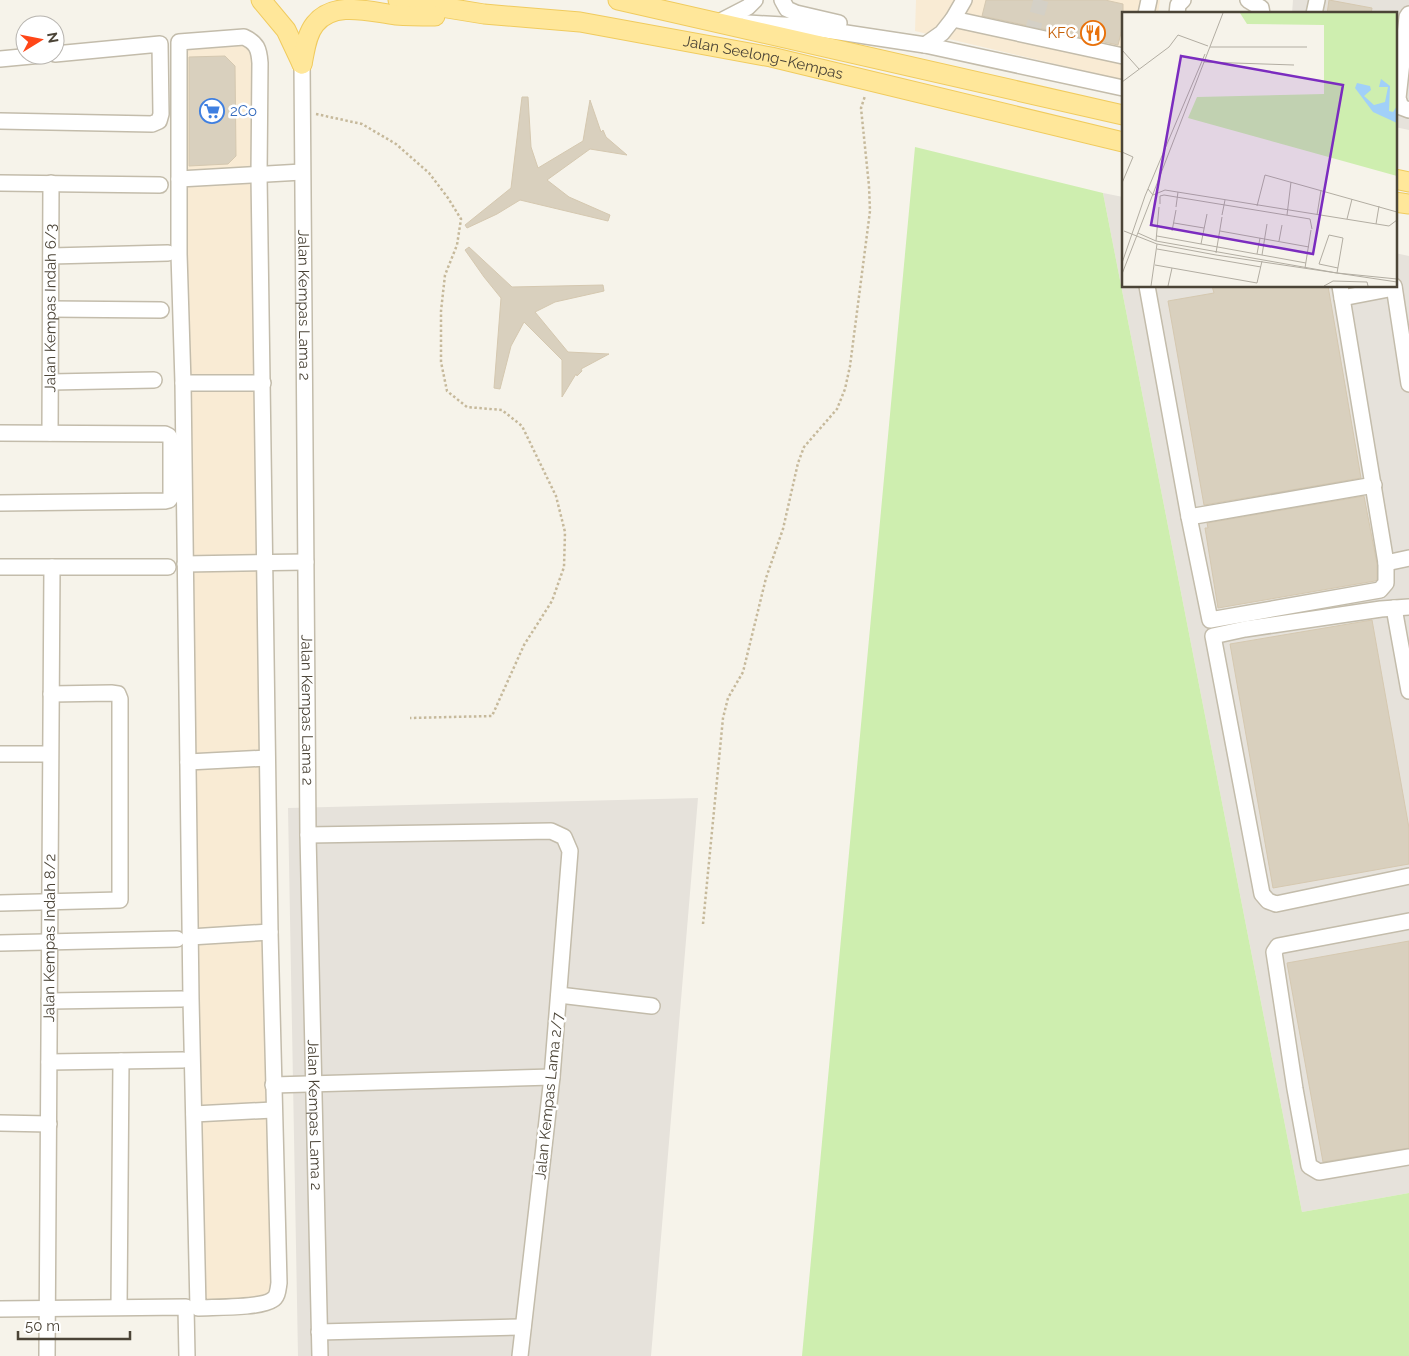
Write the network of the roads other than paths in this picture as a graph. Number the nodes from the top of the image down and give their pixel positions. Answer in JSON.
{"nodes":[{"id":1,"x":261,"y":0,"type":"edge"},
{"id":2,"x":398,"y":0,"type":"edge"},
{"id":3,"x":618,"y":0,"type":"edge"},
{"id":4,"x":755,"y":0,"type":"edge"},
{"id":5,"x":782,"y":0,"type":"edge"},
{"id":6,"x":964,"y":0,"type":"edge"},
{"id":7,"x":1183,"y":0,"type":"edge"},
{"id":8,"x":1248,"y":0,"type":"edge"},
{"id":9,"x":1177,"y":12,"type":"edge"},
{"id":10,"x":1262,"y":12,"type":"edge"},
{"id":11,"x":484,"y":14,"type":"junction"},
{"id":12,"x":1409,"y":14,"type":"edge"},
{"id":13,"x":953,"y":19,"type":"junction"},
{"id":14,"x":719,"y":22,"type":"junction"},
{"id":15,"x":925,"y":45,"type":"junction"},
{"id":16,"x":65,"y":53,"type":"edge"},
{"id":17,"x":1122,"y":56,"type":"edge"},
{"id":18,"x":15,"y":58,"type":"edge"},
{"id":19,"x":0,"y":59,"type":"edge"},
{"id":20,"x":302,"y":64,"type":"junction"},
{"id":21,"x":1122,"y":88,"type":"edge"},
{"id":22,"x":1409,"y":110,"type":"edge"},
{"id":23,"x":1122,"y":115,"type":"edge"},
{"id":24,"x":0,"y":121,"type":"edge"},
{"id":25,"x":1122,"y":142,"type":"edge"},
{"id":26,"x":302,"y":172,"type":"junction"},
{"id":27,"x":259,"y":175,"type":"junction"},
{"id":28,"x":179,"y":179,"type":"junction"},
{"id":29,"x":1396,"y":179,"type":"edge"},
{"id":30,"x":0,"y":182,"type":"edge"},
{"id":31,"x":1409,"y":182,"type":"edge"},
{"id":32,"x":51,"y":183,"type":"junction"},
{"id":33,"x":160,"y":185,"type":"dead end"},
{"id":34,"x":1396,"y":202,"type":"edge"},
{"id":35,"x":1409,"y":204,"type":"edge"},
{"id":36,"x":168,"y":253,"type":"dead end"},
{"id":37,"x":51,"y":256,"type":"junction"},
{"id":38,"x":1147,"y":288,"type":"edge"},
{"id":39,"x":1383,"y":288,"type":"edge"},
{"id":40,"x":1394,"y":288,"type":"edge"},
{"id":41,"x":1341,"y":292,"type":"edge"},
{"id":42,"x":51,"y":309,"type":"junction"},
{"id":43,"x":162,"y":310,"type":"dead end"},
{"id":44,"x":154,"y":380,"type":"dead end"},
{"id":45,"x":50,"y":382,"type":"junction"},
{"id":46,"x":263,"y":383,"type":"junction"},
{"id":47,"x":183,"y":384,"type":"junction"},
{"id":48,"x":1409,"y":384,"type":"edge"},
{"id":49,"x":0,"y":433,"type":"edge"},
{"id":50,"x":50,"y":433,"type":"junction"},
{"id":51,"x":1374,"y":484,"type":"junction"},
{"id":52,"x":0,"y":503,"type":"edge"},
{"id":53,"x":1189,"y":517,"type":"junction"},
{"id":54,"x":1409,"y":558,"type":"edge"},
{"id":55,"x":266,"y":561,"type":"junction"},
{"id":56,"x":306,"y":562,"type":"junction"},
{"id":57,"x":1386,"y":563,"type":"junction"},
{"id":58,"x":185,"y":564,"type":"junction"},
{"id":59,"x":0,"y":567,"type":"edge"},
{"id":60,"x":52,"y":567,"type":"junction"},
{"id":61,"x":168,"y":567,"type":"dead end"},
{"id":62,"x":1402,"y":607,"type":"edge"},
{"id":63,"x":1210,"y":620,"type":"junction"},
{"id":64,"x":1213,"y":636,"type":"junction"},
{"id":65,"x":1409,"y":691,"type":"edge"},
{"id":66,"x":51,"y":694,"type":"junction"},
{"id":67,"x":0,"y":754,"type":"edge"},
{"id":68,"x":50,"y":754,"type":"junction"},
{"id":69,"x":267,"y":758,"type":"junction"},
{"id":70,"x":188,"y":762,"type":"junction"},
{"id":71,"x":308,"y":835,"type":"junction"},
{"id":72,"x":1409,"y":876,"type":"edge"},
{"id":73,"x":0,"y":903,"type":"edge"},
{"id":74,"x":50,"y":903,"type":"junction"},
{"id":75,"x":1409,"y":921,"type":"edge"},
{"id":76,"x":270,"y":932,"type":"junction"},
{"id":77,"x":184,"y":938,"type":"junction"},
{"id":78,"x":50,"y":942,"type":"junction"},
{"id":79,"x":0,"y":943,"type":"edge"},
{"id":80,"x":559,"y":995,"type":"junction"},
{"id":81,"x":182,"y":999,"type":"dead end"},
{"id":82,"x":49,"y":1001,"type":"junction"},
{"id":83,"x":652,"y":1006,"type":"dead end"},
{"id":84,"x":183,"y":1060,"type":"dead end"},
{"id":85,"x":121,"y":1061,"type":"junction"},
{"id":86,"x":49,"y":1062,"type":"junction"},
{"id":87,"x":552,"y":1077,"type":"junction"},
{"id":88,"x":314,"y":1084,"type":"junction"},
{"id":89,"x":273,"y":1085,"type":"junction"},
{"id":90,"x":274,"y":1110,"type":"junction"},
{"id":91,"x":194,"y":1114,"type":"junction"},
{"id":92,"x":0,"y":1123,"type":"edge"},
{"id":93,"x":49,"y":1124,"type":"junction"},
{"id":94,"x":1409,"y":1157,"type":"edge"},
{"id":95,"x":119,"y":1307,"type":"junction"},
{"id":96,"x":192,"y":1308,"type":"junction"},
{"id":97,"x":0,"y":1309,"type":"edge"},
{"id":98,"x":48,"y":1309,"type":"junction"},
{"id":99,"x":523,"y":1327,"type":"junction"},
{"id":100,"x":319,"y":1332,"type":"junction"},
{"id":101,"x":47,"y":1356,"type":"edge"},
{"id":102,"x":187,"y":1356,"type":"edge"},
{"id":103,"x":320,"y":1356,"type":"edge"},
{"id":104,"x":520,"y":1356,"type":"edge"}],
"edges":[{"from":1,"to":20,"type":"main road"},
{"from":2,"to":11,"type":"main road","name":"Jalan Seelong–Kempas"},
{"from":3,"to":14,"type":"main road","name":"Jalan Seelong–Kempas"},
{"from":4,"to":14,"type":"street"},
{"from":5,"to":15,"type":"street"},
{"from":6,"to":13,"type":"street"},
{"from":7,"to":9,"type":"street"},
{"from":8,"to":10,"type":"street"},
{"from":11,"to":20,"type":"main road"},
{"from":11,"to":25,"type":"main road","name":"Jalan Seelong–Kempas"},
{"from":12,"to":22,"type":"street"},
{"from":13,"to":15,"type":"street"},
{"from":13,"to":17,"type":"street"},
{"from":14,"to":15,"type":"street"},
{"from":14,"to":23,"type":"main road","name":"Jalan Seelong–Kempas"},
{"from":15,"to":21,"type":"street"},
{"from":16,"to":24,"type":"street"},
{"from":18,"to":19,"type":"street"},
{"from":20,"to":26,"type":"street","name":"Jalan Kempas Lama 2"},
{"from":26,"to":27,"type":"street"},
{"from":26,"to":56,"type":"street","name":"Jalan Kempas Lama 2"},
{"from":27,"to":28,"type":"street"},
{"from":27,"to":28,"type":"street"},
{"from":27,"to":46,"type":"street"},
{"from":28,"to":47,"type":"street"},
{"from":29,"to":31,"type":"main road"},
{"from":30,"to":32,"type":"street"},
{"from":32,"to":33,"type":"street"},
{"from":32,"to":37,"type":"street","name":"Jalan Kempas Indah 6/3"},
{"from":34,"to":35,"type":"main road"},
{"from":36,"to":37,"type":"street"},
{"from":37,"to":42,"type":"street","name":"Jalan Kempas Indah 6/3"},
{"from":38,"to":53,"type":"street"},
{"from":39,"to":41,"type":"street"},
{"from":40,"to":48,"type":"street"},
{"from":41,"to":51,"type":"street"},
{"from":42,"to":43,"type":"street"},
{"from":42,"to":45,"type":"street","name":"Jalan Kempas Indah 6/3"},
{"from":44,"to":45,"type":"street"},
{"from":45,"to":50,"type":"street","name":"Jalan Kempas Indah 6/3"},
{"from":46,"to":47,"type":"street"},
{"from":46,"to":55,"type":"street"},
{"from":47,"to":58,"type":"street"},
{"from":49,"to":50,"type":"street"},
{"from":50,"to":52,"type":"street"},
{"from":51,"to":53,"type":"street"},
{"from":51,"to":57,"type":"street"},
{"from":53,"to":63,"type":"street"},
{"from":54,"to":57,"type":"street"},
{"from":55,"to":56,"type":"street"},
{"from":55,"to":58,"type":"street"},
{"from":55,"to":69,"type":"street"},
{"from":56,"to":71,"type":"street","name":"Jalan Kempas Lama 2"},
{"from":57,"to":63,"type":"street"},
{"from":58,"to":70,"type":"street"},
{"from":59,"to":60,"type":"street"},
{"from":60,"to":61,"type":"street"},
{"from":60,"to":66,"type":"street","name":"Jalan Kempas Indah 8/2"},
{"from":62,"to":64,"type":"street"},
{"from":62,"to":65,"type":"street"},
{"from":63,"to":64,"type":"street"},
{"from":64,"to":72,"type":"street"},
{"from":66,"to":68,"type":"street","name":"Jalan Kempas Indah 8/2"},
{"from":66,"to":74,"type":"street"},
{"from":67,"to":68,"type":"street"},
{"from":68,"to":74,"type":"street","name":"Jalan Kempas Indah 8/2"},
{"from":69,"to":70,"type":"street"},
{"from":69,"to":76,"type":"street"},
{"from":70,"to":77,"type":"street"},
{"from":71,"to":80,"type":"street","name":"Jalan Kempas Lama 2/7"},
{"from":71,"to":88,"type":"street","name":"Jalan Kempas Lama 2"},
{"from":73,"to":74,"type":"street"},
{"from":74,"to":78,"type":"street","name":"Jalan Kempas Indah 8/2"},
{"from":75,"to":94,"type":"street"},
{"from":76,"to":77,"type":"street"},
{"from":76,"to":89,"type":"street"},
{"from":77,"to":78,"type":"street"},
{"from":77,"to":91,"type":"street"},
{"from":78,"to":79,"type":"street"},
{"from":78,"to":82,"type":"street","name":"Jalan Kempas Indah 8/2"},
{"from":80,"to":83,"type":"street"},
{"from":80,"to":87,"type":"street","name":"Jalan Kempas Lama 2/7"},
{"from":81,"to":82,"type":"street"},
{"from":82,"to":86,"type":"street","name":"Jalan Kempas Indah 8/2"},
{"from":84,"to":85,"type":"street"},
{"from":85,"to":86,"type":"street"},
{"from":85,"to":95,"type":"street"},
{"from":86,"to":93,"type":"street","name":"Jalan Kempas Indah 8/2"},
{"from":87,"to":88,"type":"street"},
{"from":87,"to":99,"type":"street","name":"Jalan Kempas Lama 2/7"},
{"from":88,"to":89,"type":"street"},
{"from":88,"to":100,"type":"street","name":"Jalan Kempas Lama 2"},
{"from":89,"to":90,"type":"street"},
{"from":90,"to":91,"type":"street"},
{"from":90,"to":96,"type":"street"},
{"from":91,"to":96,"type":"street"},
{"from":92,"to":93,"type":"street"},
{"from":93,"to":98,"type":"street","name":"Jalan Kempas Indah 8/2"},
{"from":95,"to":96,"type":"street"},
{"from":95,"to":98,"type":"street"},
{"from":96,"to":102,"type":"street"},
{"from":97,"to":98,"type":"street"},
{"from":98,"to":101,"type":"street","name":"Jalan Kempas Indah 8/2"},
{"from":99,"to":100,"type":"street"},
{"from":99,"to":104,"type":"street","name":"Jalan Kempas Lama 2/7"},
{"from":100,"to":103,"type":"street","name":"Jalan Kempas Lama 2"}]}
